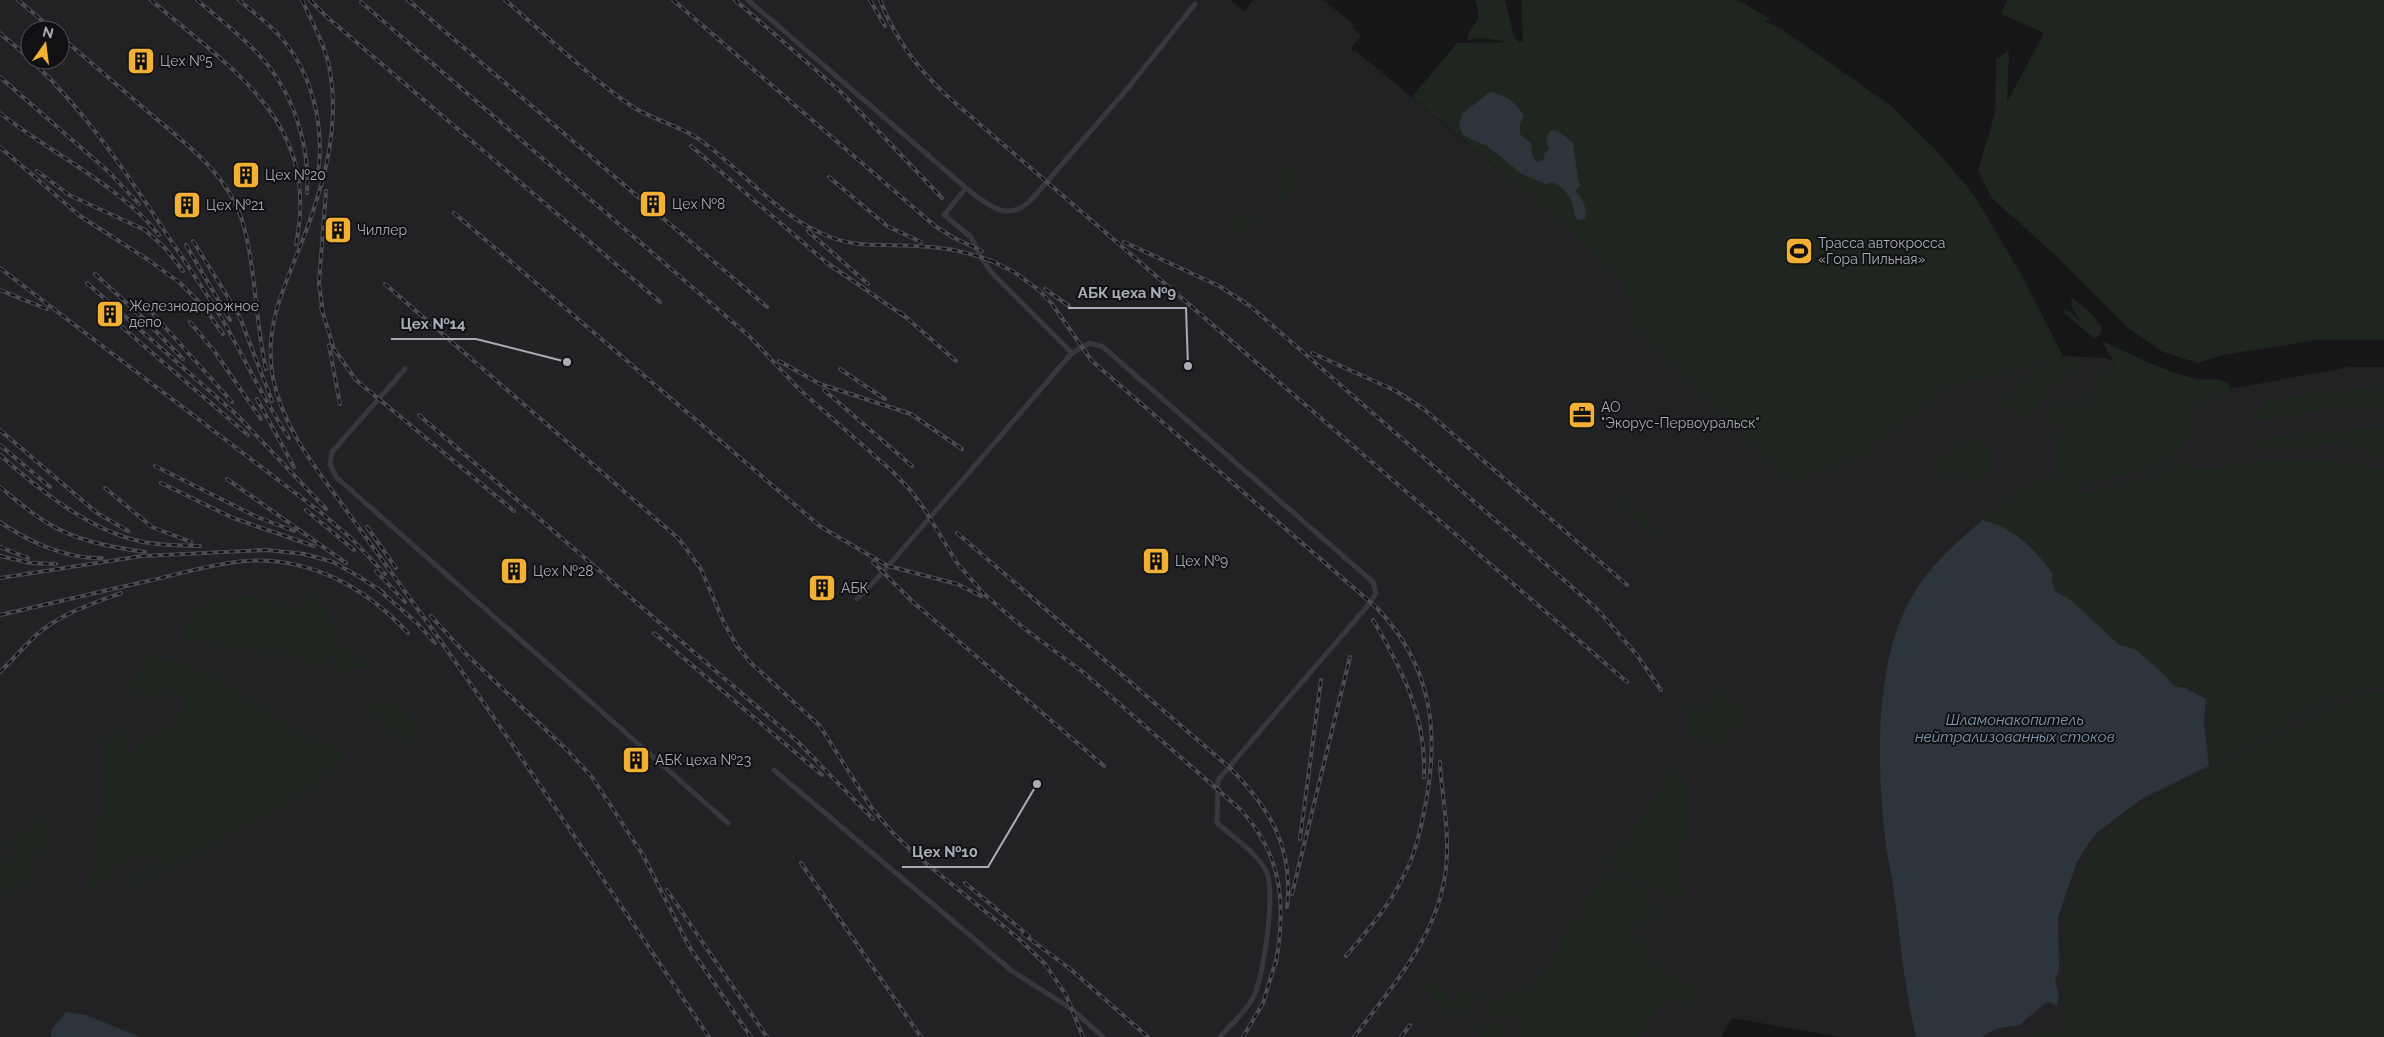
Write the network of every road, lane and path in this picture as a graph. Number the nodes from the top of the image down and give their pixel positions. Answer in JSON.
{"nodes":[{"id":1,"x":748,"y":0,"type":"edge"},
{"id":2,"x":1195,"y":4,"type":"dead end"},
{"id":3,"x":966,"y":188,"type":"junction"},
{"id":4,"x":1072,"y":353,"type":"junction"},
{"id":5,"x":405,"y":369,"type":"dead end"},
{"id":6,"x":857,"y":600,"type":"dead end"},
{"id":7,"x":774,"y":770,"type":"dead end"},
{"id":8,"x":728,"y":823,"type":"dead end"},
{"id":9,"x":1103,"y":1037,"type":"edge"},
{"id":10,"x":1220,"y":1037,"type":"edge"}],
"edges":[{"from":1,"to":3,"type":"street"},
{"from":2,"to":3,"type":"street"},
{"from":3,"to":4,"type":"street"},
{"from":4,"to":6,"type":"street"},
{"from":4,"to":10,"type":"street"},
{"from":5,"to":8,"type":"street"},
{"from":7,"to":9,"type":"street"}]}
